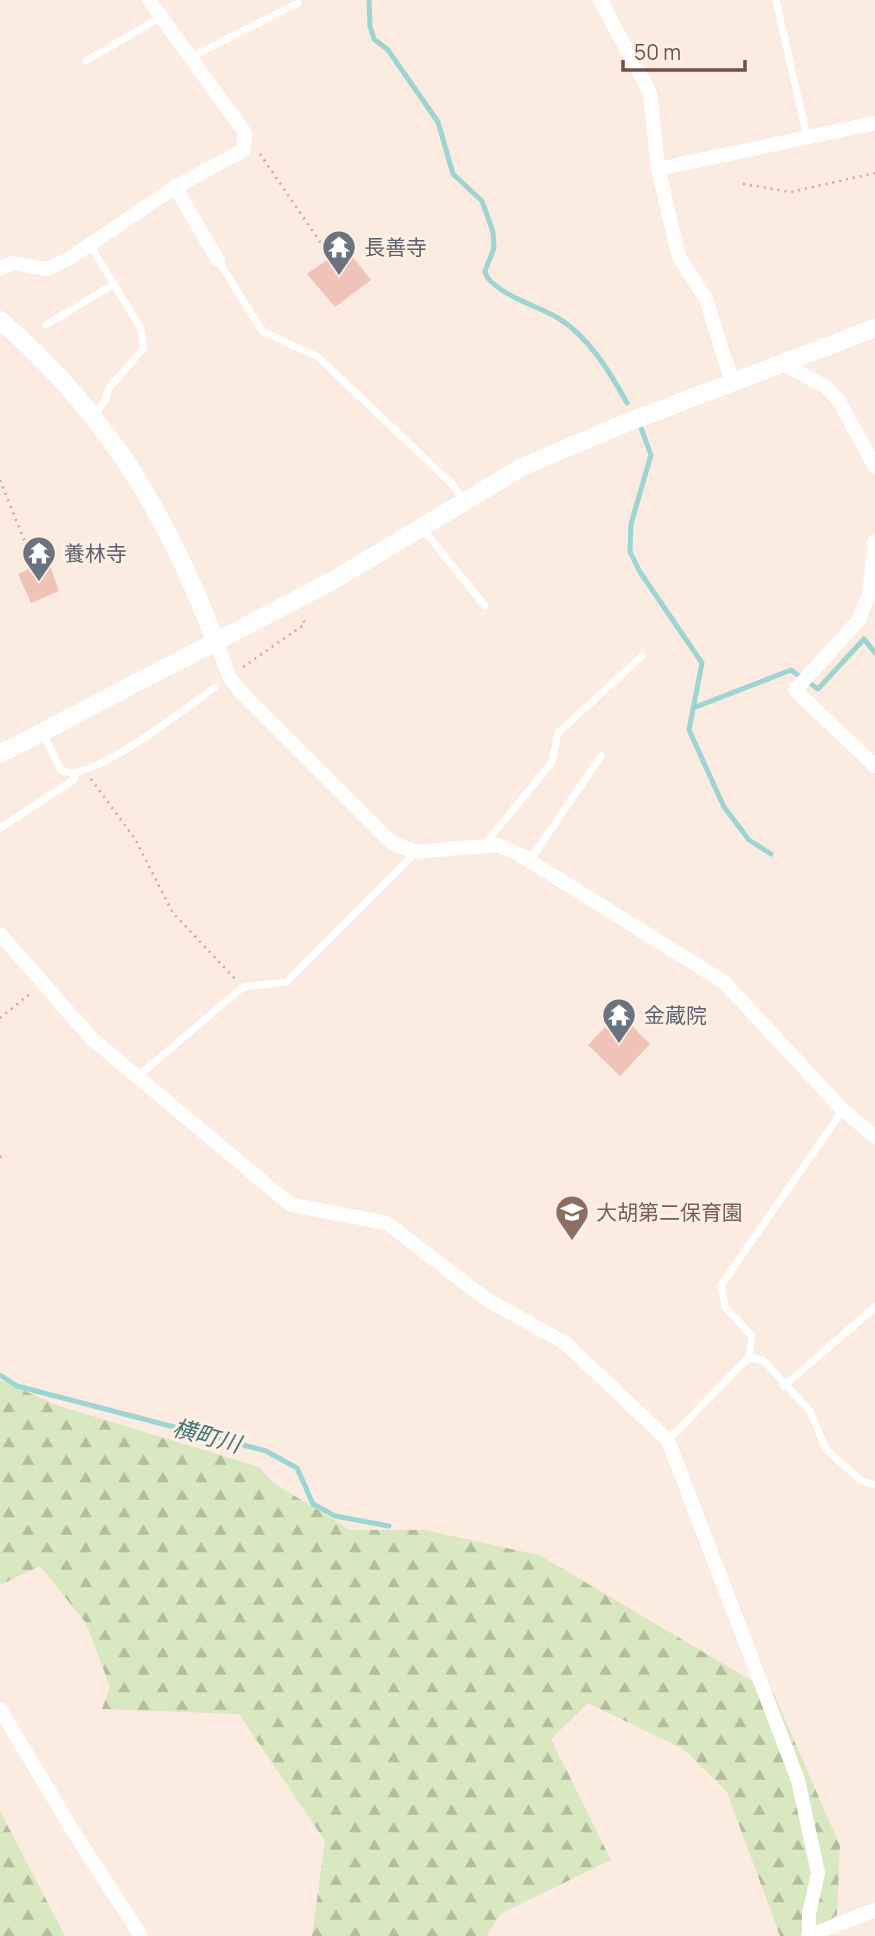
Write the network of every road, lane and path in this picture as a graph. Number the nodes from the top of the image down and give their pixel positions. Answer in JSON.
{"nodes":[{"id":1,"x":149,"y":0,"type":"edge"},
{"id":2,"x":600,"y":0,"type":"edge"},
{"id":3,"x":776,"y":0,"type":"edge"},
{"id":4,"x":298,"y":3,"type":"dead end"},
{"id":5,"x":161,"y":17,"type":"junction"},
{"id":6,"x":190,"y":57,"type":"junction"},
{"id":7,"x":86,"y":61,"type":"dead end"},
{"id":8,"x":875,"y":123,"type":"edge"},
{"id":9,"x":245,"y":133,"type":"junction"},
{"id":10,"x":807,"y":138,"type":"junction"},
{"id":11,"x":658,"y":169,"type":"junction"},
{"id":12,"x":875,"y":173,"type":"edge"},
{"id":13,"x":743,"y":184,"type":"dead end"},
{"id":14,"x":175,"y":187,"type":"junction"},
{"id":15,"x":90,"y":245,"type":"junction"},
{"id":16,"x":327,"y":252,"type":"dead end"},
{"id":17,"x":218,"y":260,"type":"joint"},
{"id":18,"x":0,"y":269,"type":"edge"},
{"id":19,"x":114,"y":284,"type":"junction"},
{"id":20,"x":0,"y":320,"type":"edge"},
{"id":21,"x":46,"y":326,"type":"dead end"},
{"id":22,"x":875,"y":328,"type":"edge"},
{"id":23,"x":781,"y":363,"type":"junction"},
{"id":24,"x":732,"y":382,"type":"junction"},
{"id":25,"x":94,"y":414,"type":"junction"},
{"id":26,"x":875,"y":467,"type":"edge"},
{"id":27,"x":0,"y":480,"type":"edge"},
{"id":28,"x":463,"y":500,"type":"junction"},
{"id":29,"x":421,"y":526,"type":"junction"},
{"id":30,"x":875,"y":541,"type":"edge"},
{"id":31,"x":31,"y":557,"type":"dead end"},
{"id":32,"x":293,"y":602,"type":"junction"},
{"id":33,"x":485,"y":606,"type":"dead end"},
{"id":34,"x":215,"y":640,"type":"junction"},
{"id":35,"x":642,"y":656,"type":"dead end"},
{"id":36,"x":243,"y":667,"type":"dead end"},
{"id":37,"x":215,"y":687,"type":"dead end"},
{"id":38,"x":42,"y":732,"type":"junction"},
{"id":39,"x":0,"y":754,"type":"edge"},
{"id":40,"x":601,"y":756,"type":"dead end"},
{"id":41,"x":875,"y":766,"type":"edge"},
{"id":42,"x":81,"y":772,"type":"junction"},
{"id":43,"x":0,"y":828,"type":"edge"},
{"id":44,"x":483,"y":845,"type":"junction"},
{"id":45,"x":415,"y":852,"type":"junction"},
{"id":46,"x":530,"y":861,"type":"junction"},
{"id":47,"x":0,"y":934,"type":"edge"},
{"id":48,"x":42,"y":984,"type":"junction"},
{"id":49,"x":243,"y":987,"type":"junction"},
{"id":50,"x":0,"y":1018,"type":"edge"},
{"id":51,"x":137,"y":1077,"type":"junction"},
{"id":52,"x":843,"y":1110,"type":"junction"},
{"id":53,"x":875,"y":1137,"type":"edge"},
{"id":54,"x":0,"y":1156,"type":"edge"},
{"id":55,"x":4,"y":1161,"type":"dead end"},
{"id":56,"x":875,"y":1307,"type":"edge"},
{"id":57,"x":750,"y":1357,"type":"junction"},
{"id":58,"x":784,"y":1386,"type":"junction"},
{"id":59,"x":668,"y":1440,"type":"junction"},
{"id":60,"x":875,"y":1485,"type":"edge"},
{"id":61,"x":0,"y":1709,"type":"edge"},
{"id":62,"x":875,"y":1910,"type":"edge"},
{"id":63,"x":141,"y":1936,"type":"edge"},
{"id":64,"x":809,"y":1936,"type":"edge"}],
"edges":[{"from":1,"to":5,"type":"street"},
{"from":2,"to":11,"type":"street"},
{"from":3,"to":10,"type":"lane"},
{"from":4,"to":6,"type":"lane"},
{"from":5,"to":6,"type":"street"},
{"from":5,"to":7,"type":"lane"},
{"from":6,"to":9,"type":"street"},
{"from":8,"to":10,"type":"street"},
{"from":9,"to":14,"type":"street"},
{"from":9,"to":16,"type":"path"},
{"from":10,"to":11,"type":"street"},
{"from":11,"to":24,"type":"street"},
{"from":12,"to":13,"type":"path"},
{"from":14,"to":15,"type":"street"},
{"from":14,"to":17,"type":"street"},
{"from":15,"to":18,"type":"street"},
{"from":15,"to":19,"type":"lane"},
{"from":17,"to":28,"type":"lane"},
{"from":19,"to":21,"type":"lane"},
{"from":19,"to":25,"type":"lane"},
{"from":20,"to":25,"type":"street"},
{"from":22,"to":23,"type":"street"},
{"from":23,"to":24,"type":"street"},
{"from":23,"to":26,"type":"street"},
{"from":24,"to":28,"type":"street"},
{"from":25,"to":34,"type":"street"},
{"from":27,"to":31,"type":"path"},
{"from":28,"to":29,"type":"street"},
{"from":29,"to":32,"type":"street"},
{"from":29,"to":33,"type":"lane"},
{"from":30,"to":41,"type":"street"},
{"from":32,"to":34,"type":"street"},
{"from":32,"to":36,"type":"path"},
{"from":34,"to":38,"type":"street"},
{"from":34,"to":45,"type":"street"},
{"from":35,"to":44,"type":"lane"},
{"from":37,"to":42,"type":"lane"},
{"from":38,"to":39,"type":"street"},
{"from":38,"to":42,"type":"lane"},
{"from":40,"to":46,"type":"lane"},
{"from":42,"to":43,"type":"lane"},
{"from":42,"to":49,"type":"path"},
{"from":44,"to":45,"type":"street"},
{"from":44,"to":46,"type":"street"},
{"from":45,"to":49,"type":"lane"},
{"from":46,"to":52,"type":"street"},
{"from":47,"to":48,"type":"street"},
{"from":48,"to":50,"type":"path"},
{"from":48,"to":51,"type":"street"},
{"from":49,"to":51,"type":"lane"},
{"from":51,"to":59,"type":"street"},
{"from":52,"to":53,"type":"street"},
{"from":52,"to":57,"type":"lane"},
{"from":54,"to":55,"type":"path"},
{"from":56,"to":58,"type":"lane"},
{"from":57,"to":58,"type":"lane"},
{"from":57,"to":59,"type":"lane"},
{"from":58,"to":60,"type":"lane"},
{"from":59,"to":64,"type":"street"},
{"from":61,"to":63,"type":"street"},
{"from":62,"to":64,"type":"street"}]}
